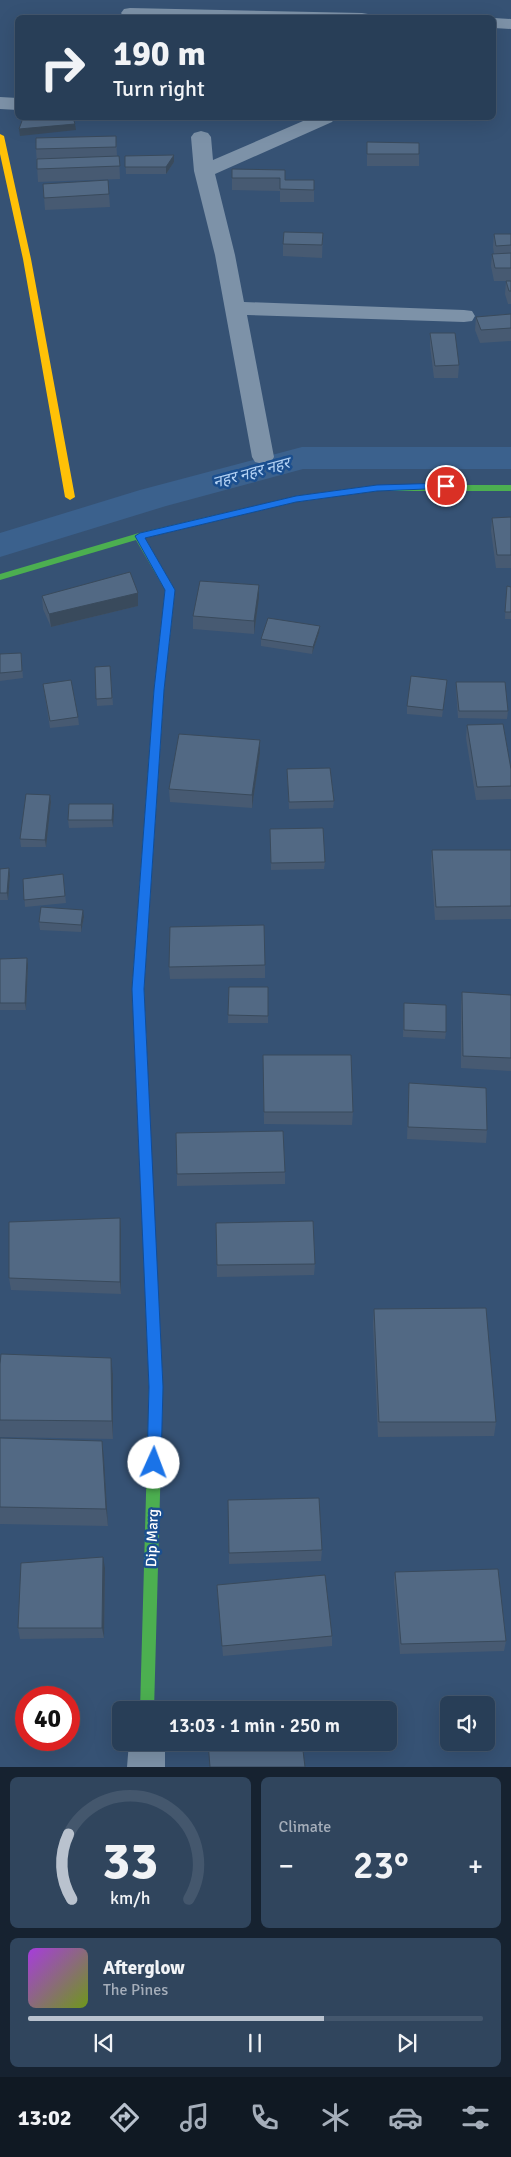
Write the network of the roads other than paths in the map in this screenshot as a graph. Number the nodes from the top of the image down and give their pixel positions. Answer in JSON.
{"nodes":[{"id":1,"x":130,"y":10,"type":"edge"},
{"id":2,"x":333,"y":11,"type":"edge"},
{"id":3,"x":350,"y":15,"type":"edge"},
{"id":4,"x":496,"y":23,"type":"edge"},
{"id":5,"x":511,"y":24,"type":"edge"},
{"id":6,"x":0,"y":103,"type":"edge"},
{"id":7,"x":15,"y":104,"type":"edge"},
{"id":8,"x":320,"y":120,"type":"edge"},
{"id":9,"x":0,"y":136,"type":"edge"},
{"id":10,"x":201,"y":137,"type":"dead end"},
{"id":11,"x":204,"y":171,"type":"junction"},
{"id":12,"x":235,"y":308,"type":"junction"},
{"id":13,"x":464,"y":316,"type":"dead end"},
{"id":14,"x":263,"y":457,"type":"dead end"},
{"id":15,"x":511,"y":488,"type":"edge"},
{"id":16,"x":70,"y":497,"type":"dead end"},
{"id":17,"x":140,"y":536,"type":"junction"},
{"id":18,"x":0,"y":577,"type":"edge"},
{"id":19,"x":148,"y":1701,"type":"edge"},
{"id":20,"x":147,"y":1751,"type":"edge"},
{"id":21,"x":146,"y":1767,"type":"edge"}],
"edges":[{"from":1,"to":2,"type":"street"},
{"from":2,"to":3,"type":"street"},
{"from":4,"to":5,"type":"street"},
{"from":6,"to":7,"type":"street"},
{"from":8,"to":11,"type":"street"},
{"from":9,"to":16,"type":"street"},
{"from":10,"to":11,"type":"street"},
{"from":11,"to":12,"type":"street"},
{"from":12,"to":13,"type":"street"},
{"from":12,"to":14,"type":"street"},
{"from":15,"to":17,"type":"street"},
{"from":17,"to":18,"type":"street"},
{"from":17,"to":19,"type":"street","name":"Dip Marg"},
{"from":20,"to":21,"type":"street"}]}
